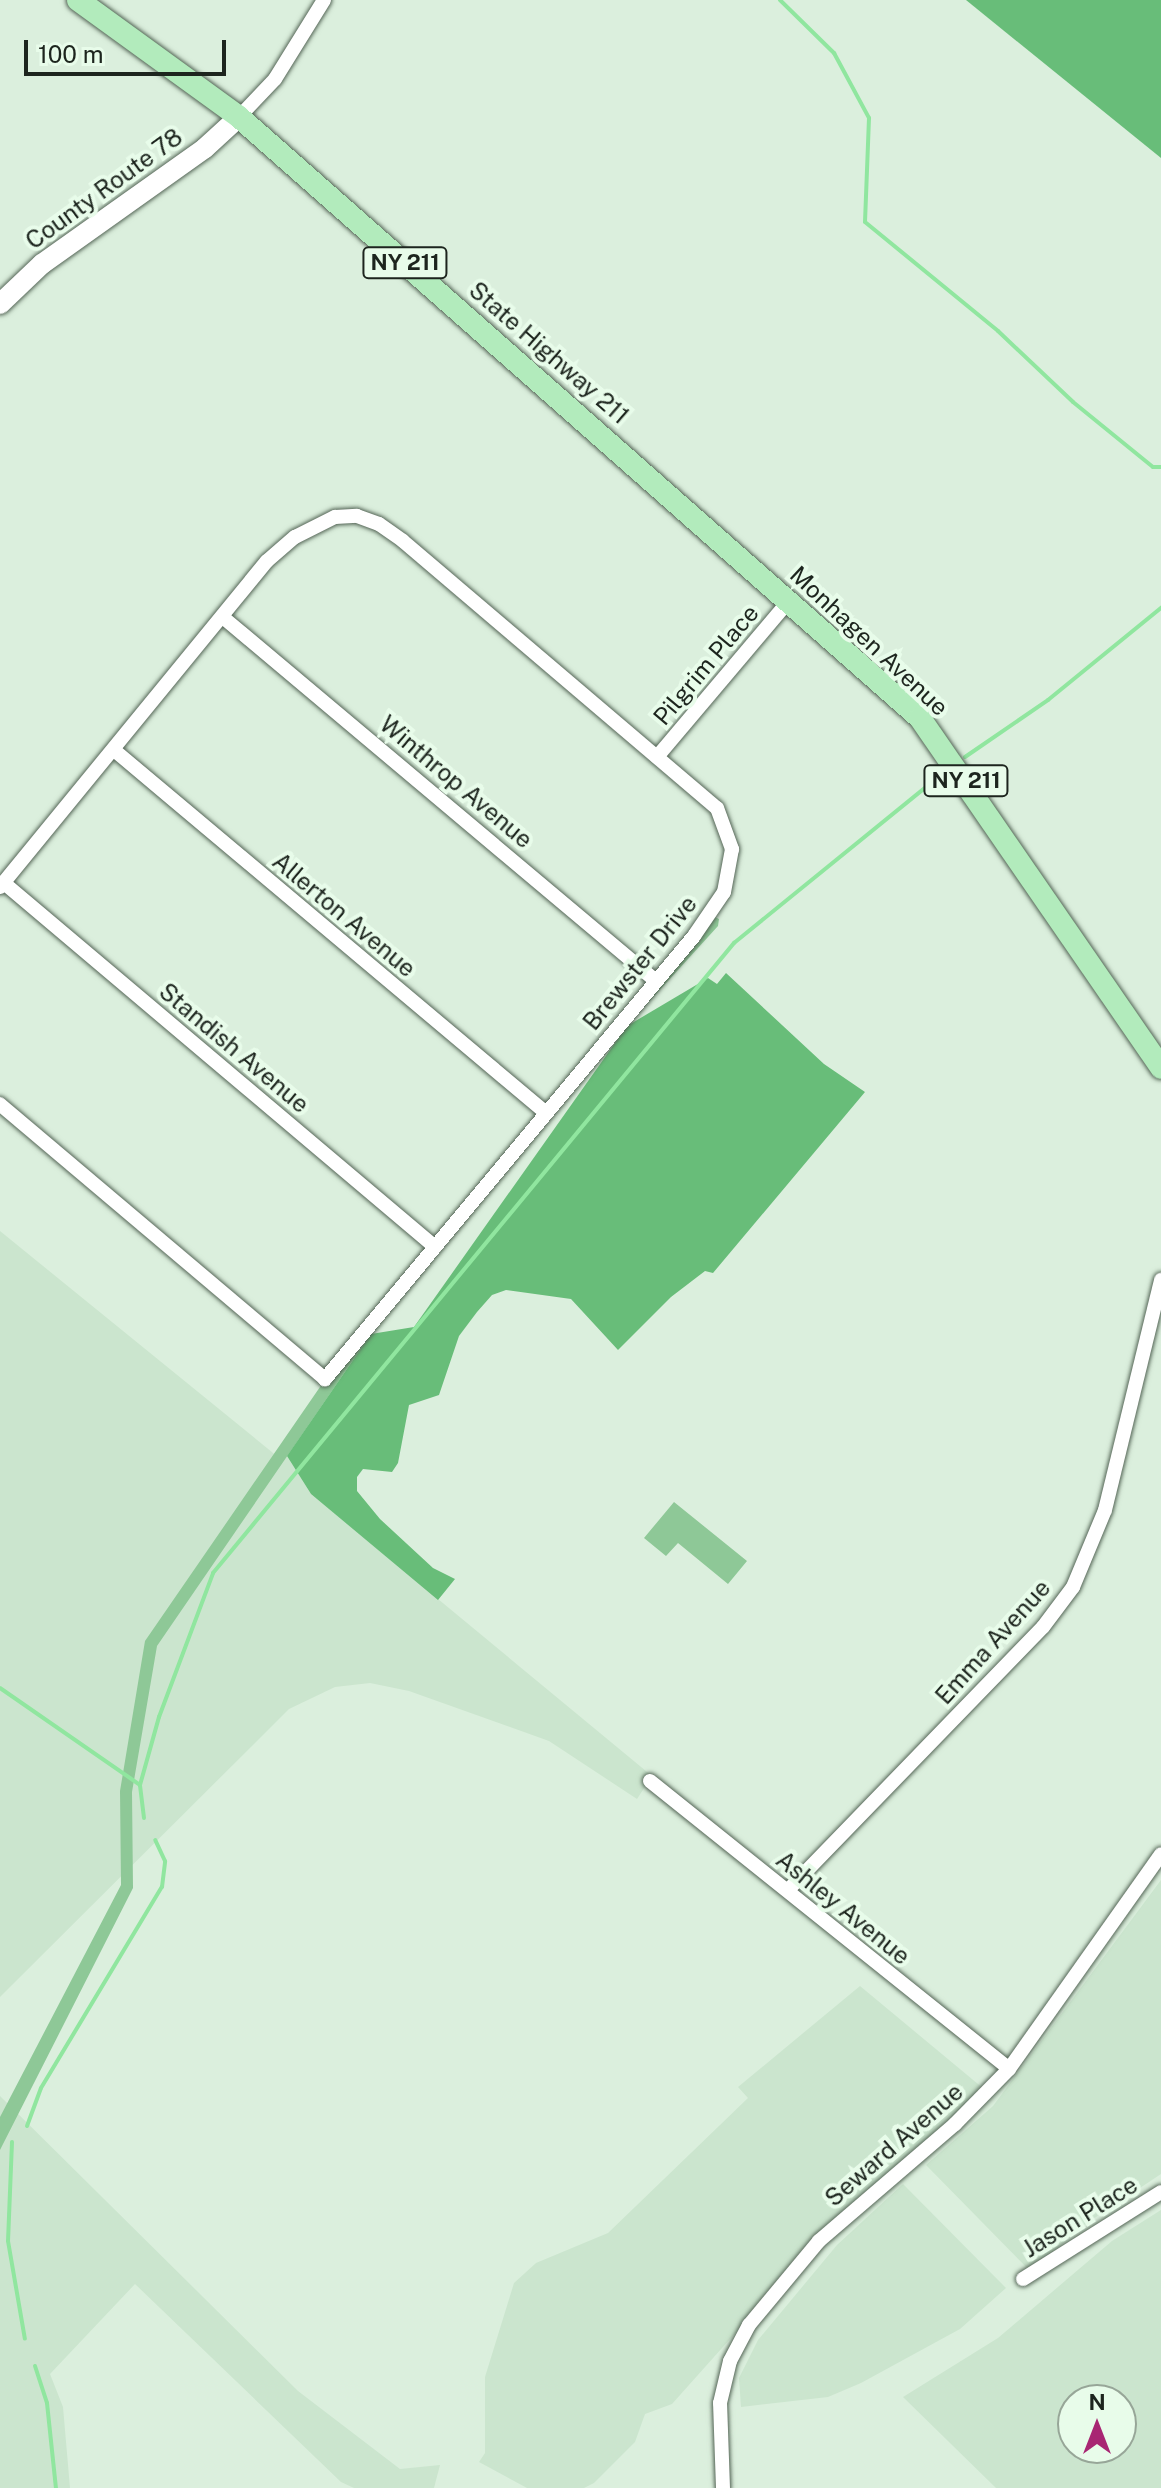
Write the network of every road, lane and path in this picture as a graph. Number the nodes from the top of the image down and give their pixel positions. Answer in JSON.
{"nodes":[{"id":1,"x":78,"y":0,"type":"edge"},
{"id":2,"x":324,"y":0,"type":"edge"},
{"id":3,"x":239,"y":117,"type":"junction"},
{"id":4,"x":0,"y":304,"type":"edge"},
{"id":5,"x":720,"y":539,"type":"joint"},
{"id":6,"x":789,"y":601,"type":"junction"},
{"id":7,"x":225,"y":619,"type":"junction"},
{"id":8,"x":114,"y":750,"type":"junction"},
{"id":9,"x":657,"y":757,"type":"junction"},
{"id":10,"x":2,"y":885,"type":"edge"},
{"id":11,"x":656,"y":981,"type":"junction"},
{"id":12,"x":1161,"y":1068,"type":"edge"},
{"id":13,"x":0,"y":1104,"type":"edge"},
{"id":14,"x":545,"y":1112,"type":"junction"},
{"id":15,"x":435,"y":1247,"type":"junction"},
{"id":16,"x":1161,"y":1280,"type":"edge"},
{"id":17,"x":650,"y":1781,"type":"dead end"},
{"id":18,"x":1161,"y":1854,"type":"edge"},
{"id":19,"x":789,"y":1889,"type":"junction"},
{"id":20,"x":1009,"y":2069,"type":"junction"},
{"id":21,"x":1161,"y":2192,"type":"edge"},
{"id":22,"x":1023,"y":2279,"type":"dead end"},
{"id":23,"x":723,"y":2488,"type":"edge"}],
"edges":[{"from":1,"to":3,"type":"main road","name":"State Highway 211","number":"NY 211"},
{"from":2,"to":3,"type":"street"},
{"from":3,"to":4,"type":"street","name":"County Route 78"},
{"from":3,"to":5,"type":"main road","name":"State Highway 211","number":"NY 211"},
{"from":5,"to":6,"type":"main road","name":"Monhagen Avenue","number":"NY 211"},
{"from":6,"to":9,"type":"street","name":"Pilgrim Place"},
{"from":6,"to":12,"type":"main road","name":"Monhagen Avenue","number":"NY 211"},
{"from":7,"to":8,"type":"street","name":"Brewster Drive"},
{"from":7,"to":9,"type":"street","name":"Brewster Drive"},
{"from":7,"to":11,"type":"street","name":"Winthrop Avenue"},
{"from":8,"to":10,"type":"street","name":"Brewster Drive"},
{"from":8,"to":14,"type":"street","name":"Allerton Avenue"},
{"from":9,"to":11,"type":"street","name":"Brewster Drive"},
{"from":10,"to":15,"type":"street","name":"Standish Avenue"},
{"from":11,"to":14,"type":"street","name":"Brewster Drive"},
{"from":13,"to":15,"type":"street","name":"Brewster Drive"},
{"from":14,"to":15,"type":"street","name":"Brewster Drive"},
{"from":16,"to":19,"type":"street","name":"Emma Avenue"},
{"from":17,"to":19,"type":"street","name":"Ashley Avenue"},
{"from":18,"to":20,"type":"street","name":"Seward Avenue"},
{"from":19,"to":20,"type":"street","name":"Ashley Avenue"},
{"from":20,"to":23,"type":"street","name":"Seward Avenue"},
{"from":21,"to":22,"type":"street","name":"Jason Place"}]}
